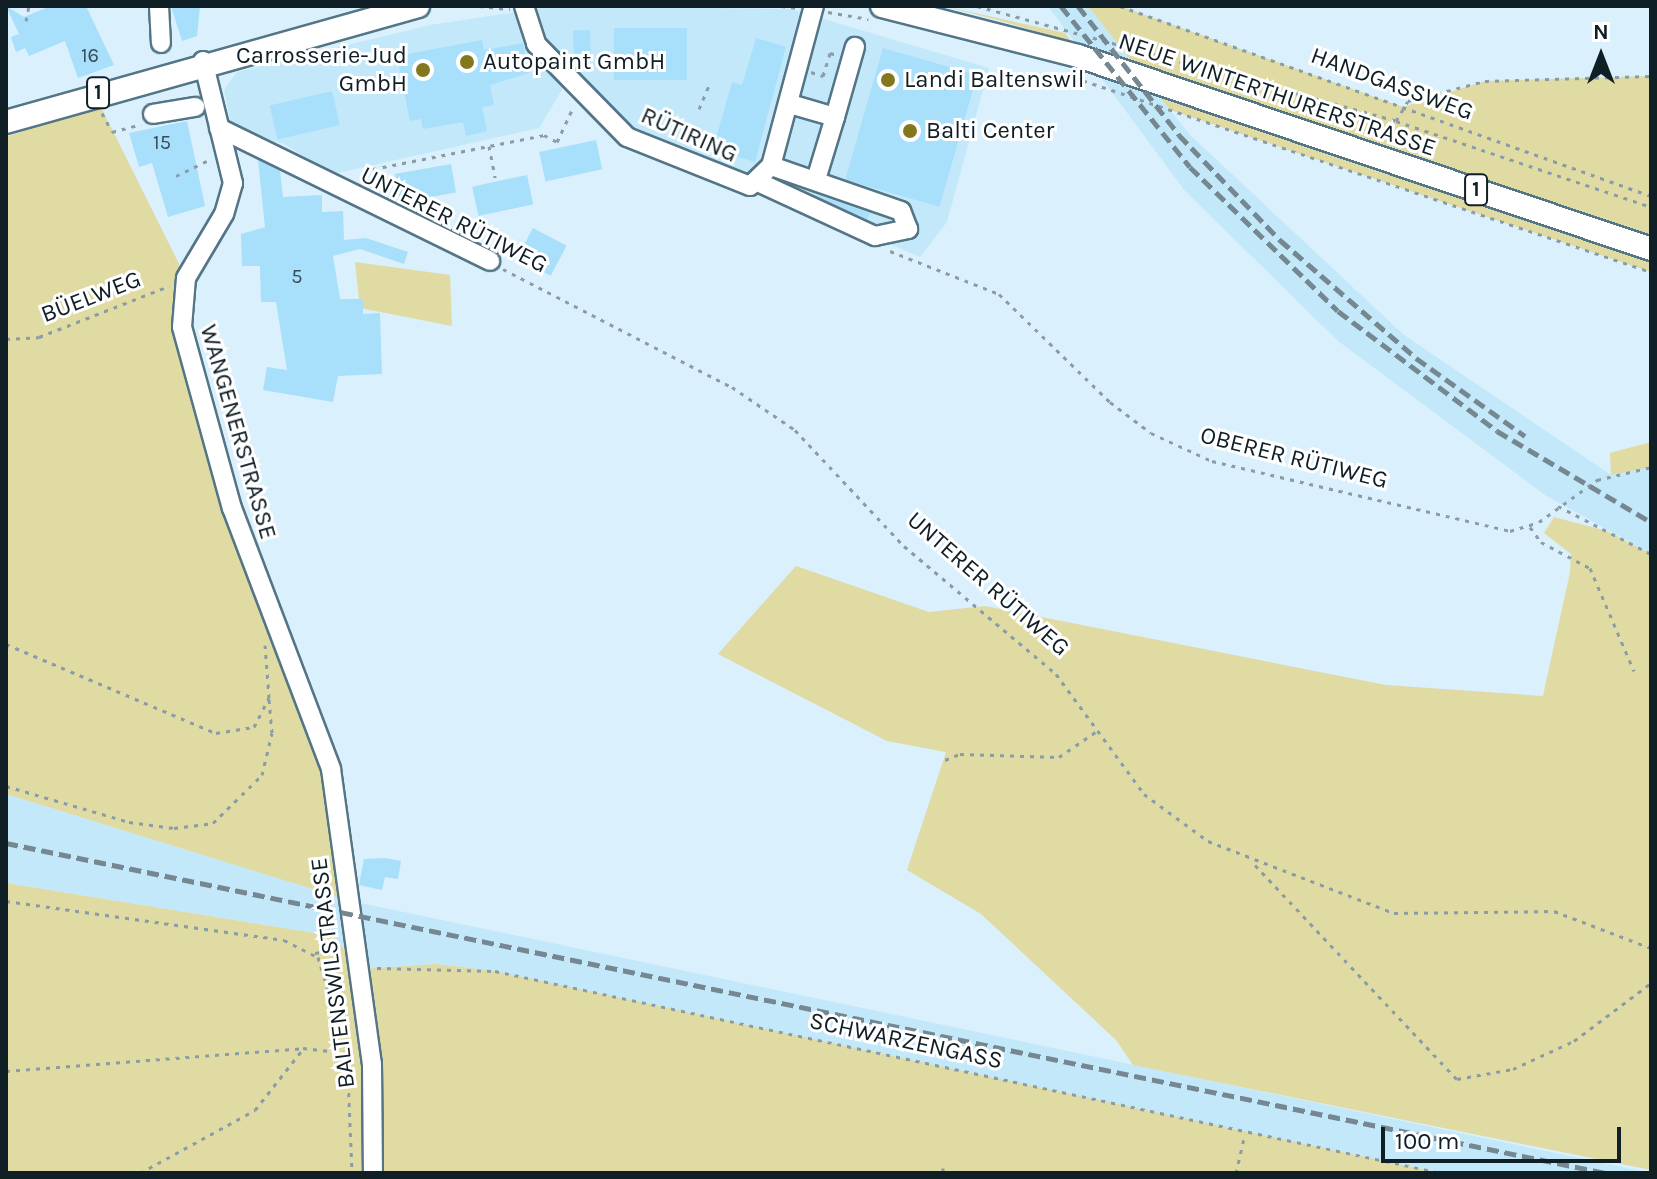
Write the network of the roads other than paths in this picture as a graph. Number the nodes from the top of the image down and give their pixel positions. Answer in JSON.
{"nodes":[{"id":1,"x":159,"y":6,"type":"edge"},
{"id":2,"x":524,"y":6,"type":"edge"},
{"id":3,"x":814,"y":6,"type":"edge"},
{"id":4,"x":882,"y":6,"type":"edge"},
{"id":5,"x":411,"y":7,"type":"edge"},
{"id":6,"x":161,"y":43,"type":"dead end"},
{"id":7,"x":853,"y":53,"type":"road end"},
{"id":8,"x":203,"y":61,"type":"junction"},
{"id":9,"x":790,"y":104,"type":"junction"},
{"id":10,"x":195,"y":107,"type":"dead end"},
{"id":11,"x":153,"y":114,"type":"dead end"},
{"id":12,"x":835,"y":117,"type":"junction"},
{"id":13,"x":6,"y":122,"type":"edge"},
{"id":14,"x":219,"y":128,"type":"junction"},
{"id":15,"x":771,"y":166,"type":"junction"},
{"id":16,"x":817,"y":179,"type":"junction"},
{"id":17,"x":758,"y":182,"type":"junction"},
{"id":18,"x":807,"y":208,"type":"junction"},
{"id":19,"x":1651,"y":249,"type":"edge"},
{"id":20,"x":490,"y":261,"type":"road end"},
{"id":21,"x":331,"y":769,"type":"joint"},
{"id":22,"x":373,"y":1173,"type":"edge"}],
"edges":[{"from":1,"to":6,"type":"street"},
{"from":2,"to":17,"type":"street","name":"RÜTIRING"},
{"from":3,"to":9,"type":"street","name":"RÜTIRING"},
{"from":4,"to":19,"type":"main road","name":"NEUE WINTERTHURERSTRASSE","number":"1"},
{"from":5,"to":8,"type":"main road","number":"1"},
{"from":7,"to":12,"type":"street"},
{"from":8,"to":13,"type":"main road","number":"1"},
{"from":8,"to":14,"type":"street","name":"WANGENERSTRASSE"},
{"from":9,"to":12,"type":"street"},
{"from":9,"to":15,"type":"street","name":"RÜTIRING"},
{"from":10,"to":11,"type":"street"},
{"from":12,"to":16,"type":"street"},
{"from":14,"to":20,"type":"street","name":"UNTERER RÜTIWEG"},
{"from":14,"to":21,"type":"street","name":"WANGENERSTRASSE"},
{"from":15,"to":16,"type":"street"},
{"from":15,"to":17,"type":"street","name":"RÜTIRING"},
{"from":16,"to":18,"type":"street"},
{"from":16,"to":18,"type":"street"},
{"from":17,"to":18,"type":"street"},
{"from":21,"to":22,"type":"street","name":"BALTENSWILSTRASSE"}]}
